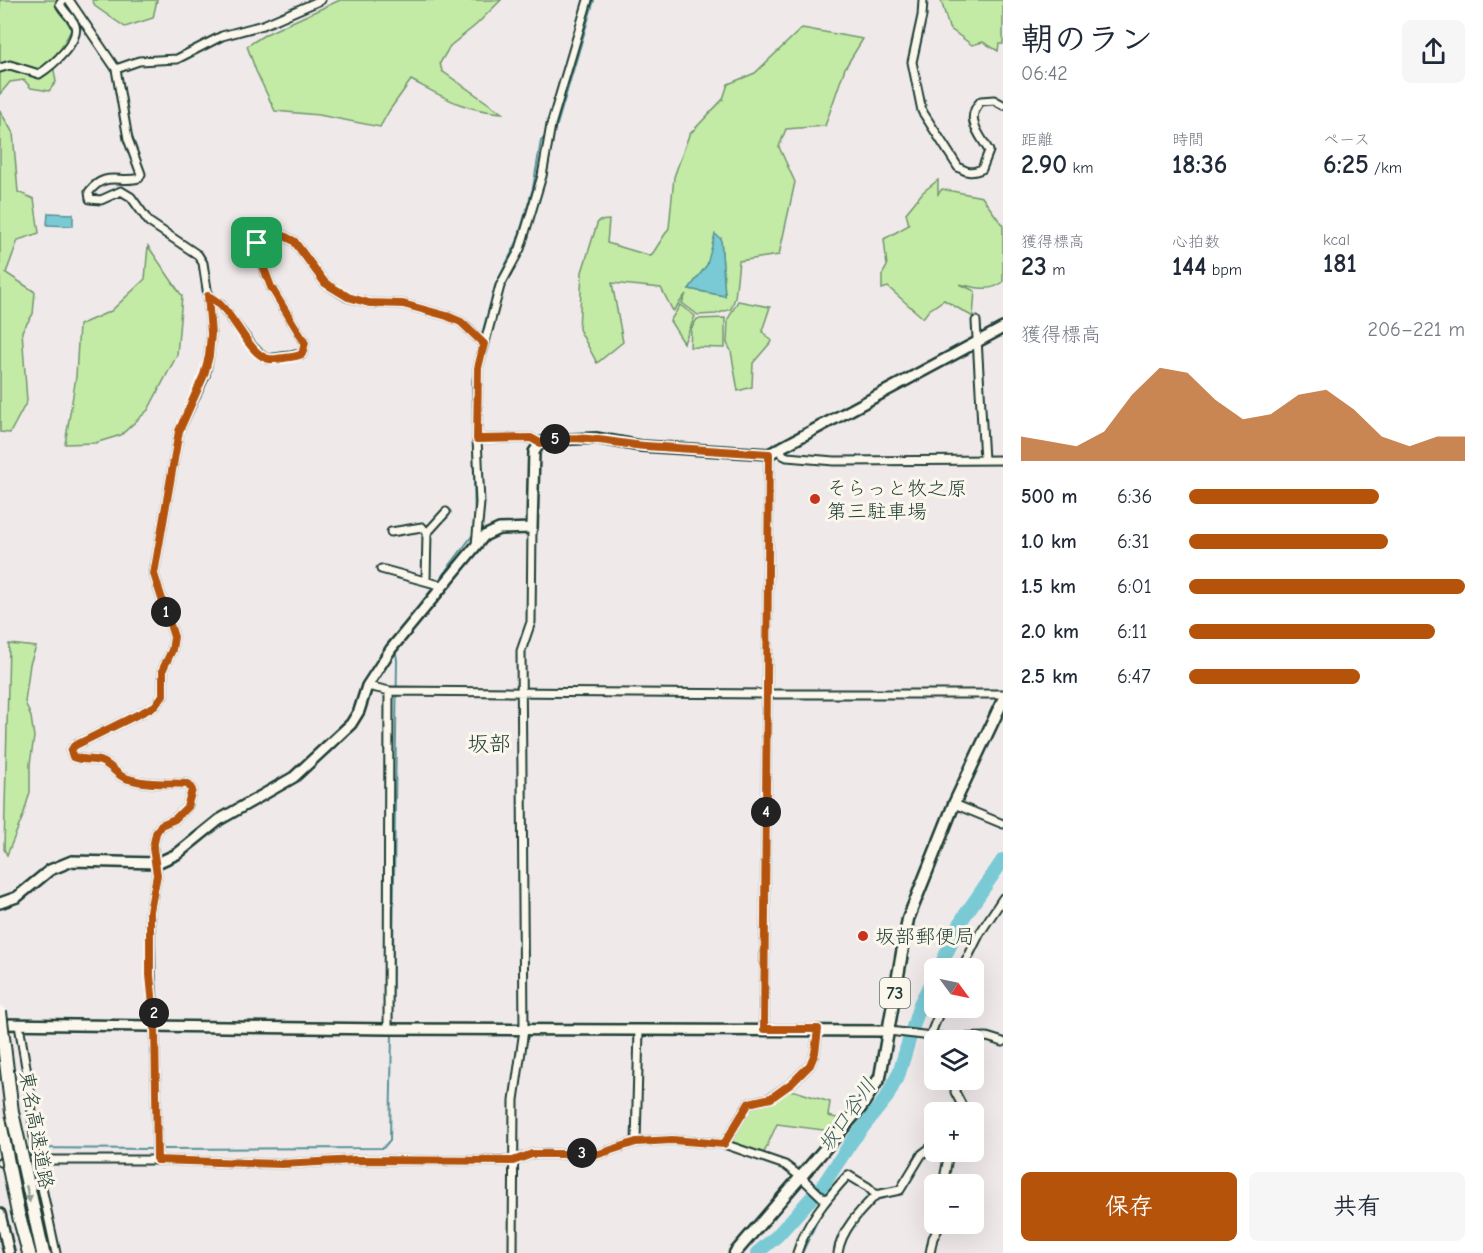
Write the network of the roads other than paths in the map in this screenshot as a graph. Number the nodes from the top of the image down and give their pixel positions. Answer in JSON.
{"nodes":[{"id":1,"x":63,"y":0,"type":"edge"},
{"id":2,"x":69,"y":0,"type":"edge"},
{"id":3,"x":321,"y":0,"type":"edge"},
{"id":4,"x":588,"y":0,"type":"edge"},
{"id":5,"x":923,"y":0,"type":"edge"},
{"id":6,"x":0,"y":68,"type":"edge"},
{"id":7,"x":116,"y":69,"type":"junction"},
{"id":8,"x":1003,"y":105,"type":"edge"},
{"id":9,"x":208,"y":296,"type":"junction"},
{"id":10,"x":976,"y":321,"type":"dead end"},
{"id":11,"x":1003,"y":328,"type":"edge"},
{"id":12,"x":977,"y":341,"type":"junction"},
{"id":13,"x":482,"y":342,"type":"junction"},
{"id":14,"x":477,"y":439,"type":"junction"},
{"id":15,"x":540,"y":443,"type":"junction"},
{"id":16,"x":780,"y":448,"type":"junction"},
{"id":17,"x":769,"y":454,"type":"junction"},
{"id":18,"x":984,"y":460,"type":"junction"},
{"id":19,"x":1003,"y":460,"type":"edge"},
{"id":20,"x":446,"y":512,"type":"dead end"},
{"id":21,"x":532,"y":528,"type":"junction"},
{"id":22,"x":391,"y":532,"type":"dead end"},
{"id":23,"x":427,"y":533,"type":"junction"},
{"id":24,"x":476,"y":545,"type":"junction"},
{"id":25,"x":381,"y":569,"type":"dead end"},
{"id":26,"x":428,"y":582,"type":"junction"},
{"id":27,"x":442,"y":586,"type":"junction"},
{"id":28,"x":368,"y":686,"type":"junction"},
{"id":29,"x":390,"y":691,"type":"junction"},
{"id":30,"x":522,"y":691,"type":"junction"},
{"id":31,"x":768,"y":694,"type":"junction"},
{"id":32,"x":1003,"y":694,"type":"edge"},
{"id":33,"x":1003,"y":700,"type":"edge"},
{"id":34,"x":954,"y":804,"type":"junction"},
{"id":35,"x":1003,"y":824,"type":"edge"},
{"id":36,"x":157,"y":864,"type":"junction"},
{"id":37,"x":1003,"y":898,"type":"edge"},
{"id":38,"x":0,"y":903,"type":"edge"},
{"id":39,"x":968,"y":958,"type":"edge"},
{"id":40,"x":0,"y":1012,"type":"edge"},
{"id":41,"x":0,"y":1024,"type":"edge"},
{"id":42,"x":19,"y":1025,"type":"junction"},
{"id":43,"x":155,"y":1026,"type":"junction"},
{"id":44,"x":388,"y":1029,"type":"junction"},
{"id":45,"x":764,"y":1029,"type":"junction"},
{"id":46,"x":818,"y":1029,"type":"junction"},
{"id":47,"x":524,"y":1030,"type":"junction"},
{"id":48,"x":639,"y":1030,"type":"junction"},
{"id":49,"x":889,"y":1031,"type":"junction"},
{"id":50,"x":924,"y":1035,"type":"edge"},
{"id":51,"x":984,"y":1036,"type":"edge"},
{"id":52,"x":1003,"y":1042,"type":"edge"},
{"id":53,"x":0,"y":1123,"type":"edge"},
{"id":54,"x":636,"y":1142,"type":"junction"},
{"id":55,"x":724,"y":1144,"type":"junction"},
{"id":56,"x":924,"y":1152,"type":"edge"},
{"id":57,"x":36,"y":1157,"type":"junction"},
{"id":58,"x":157,"y":1157,"type":"junction"},
{"id":59,"x":513,"y":1161,"type":"junction"},
{"id":60,"x":0,"y":1162,"type":"edge"},
{"id":61,"x":803,"y":1179,"type":"junction"},
{"id":62,"x":876,"y":1195,"type":"junction"},
{"id":63,"x":825,"y":1200,"type":"junction"},
{"id":64,"x":0,"y":1214,"type":"edge"},
{"id":65,"x":935,"y":1234,"type":"edge"},
{"id":66,"x":9,"y":1253,"type":"edge"},
{"id":67,"x":29,"y":1253,"type":"edge"},
{"id":68,"x":43,"y":1253,"type":"edge"},
{"id":69,"x":56,"y":1253,"type":"edge"},
{"id":70,"x":513,"y":1253,"type":"edge"},
{"id":71,"x":735,"y":1253,"type":"edge"},
{"id":72,"x":797,"y":1253,"type":"edge"},
{"id":73,"x":838,"y":1253,"type":"edge"},
{"id":74,"x":930,"y":1253,"type":"edge"}],
"edges":[{"from":1,"to":6,"type":"street"},
{"from":2,"to":7,"type":"street"},
{"from":3,"to":7,"type":"street"},
{"from":4,"to":13,"type":"street"},
{"from":5,"to":8,"type":"street"},
{"from":7,"to":9,"type":"street"},
{"from":9,"to":13,"type":"street"},
{"from":9,"to":36,"type":"street"},
{"from":10,"to":12,"type":"street"},
{"from":11,"to":12,"type":"street"},
{"from":12,"to":16,"type":"street"},
{"from":12,"to":18,"type":"street"},
{"from":13,"to":14,"type":"street"},
{"from":14,"to":15,"type":"street"},
{"from":14,"to":24,"type":"street"},
{"from":15,"to":17,"type":"street"},
{"from":15,"to":21,"type":"street"},
{"from":16,"to":17,"type":"street"},
{"from":16,"to":18,"type":"street"},
{"from":17,"to":31,"type":"street"},
{"from":18,"to":19,"type":"street"},
{"from":20,"to":23,"type":"street"},
{"from":21,"to":24,"type":"street"},
{"from":21,"to":30,"type":"street"},
{"from":22,"to":23,"type":"street"},
{"from":23,"to":26,"type":"street"},
{"from":24,"to":27,"type":"street"},
{"from":25,"to":26,"type":"street"},
{"from":26,"to":27,"type":"street"},
{"from":27,"to":28,"type":"street"},
{"from":28,"to":29,"type":"street"},
{"from":28,"to":36,"type":"street"},
{"from":29,"to":30,"type":"street"},
{"from":29,"to":44,"type":"street"},
{"from":30,"to":31,"type":"street"},
{"from":30,"to":47,"type":"street"},
{"from":31,"to":32,"type":"street"},
{"from":31,"to":45,"type":"street"},
{"from":33,"to":34,"type":"main road","number":"73"},
{"from":34,"to":35,"type":"street"},
{"from":34,"to":49,"type":"main road","number":"73"},
{"from":36,"to":38,"type":"street"},
{"from":36,"to":43,"type":"street"},
{"from":37,"to":39,"type":"street"},
{"from":40,"to":68,"type":"highway","name":"東名高速道路","one_way":true,"bridge":true},
{"from":41,"to":42,"type":"street"},
{"from":42,"to":43,"type":"street"},
{"from":42,"to":57,"type":"street"},
{"from":43,"to":44,"type":"street"},
{"from":43,"to":58,"type":"street"},
{"from":44,"to":47,"type":"street"},
{"from":45,"to":46,"type":"street"},
{"from":45,"to":48,"type":"street"},
{"from":46,"to":49,"type":"street"},
{"from":46,"to":55,"type":"street"},
{"from":47,"to":48,"type":"street"},
{"from":47,"to":59,"type":"street"},
{"from":48,"to":54,"type":"street"},
{"from":49,"to":50,"type":"street"},
{"from":49,"to":61,"type":"main road","number":"73"},
{"from":51,"to":52,"type":"street"},
{"from":53,"to":67,"type":"highway","name":"東名高速道路","bridge":true},
{"from":54,"to":55,"type":"street"},
{"from":54,"to":59,"type":"street"},
{"from":55,"to":61,"type":"street"},
{"from":56,"to":62,"type":"street"},
{"from":57,"to":58,"type":"street"},
{"from":57,"to":60,"type":"street"},
{"from":57,"to":69,"type":"street"},
{"from":58,"to":59,"type":"street"},
{"from":59,"to":70,"type":"street"},
{"from":61,"to":63,"type":"street"},
{"from":61,"to":71,"type":"main road","number":"73"},
{"from":62,"to":63,"type":"street"},
{"from":62,"to":73,"type":"street"},
{"from":63,"to":72,"type":"street"},
{"from":64,"to":66,"type":"street"},
{"from":65,"to":74,"type":"street"}]}
